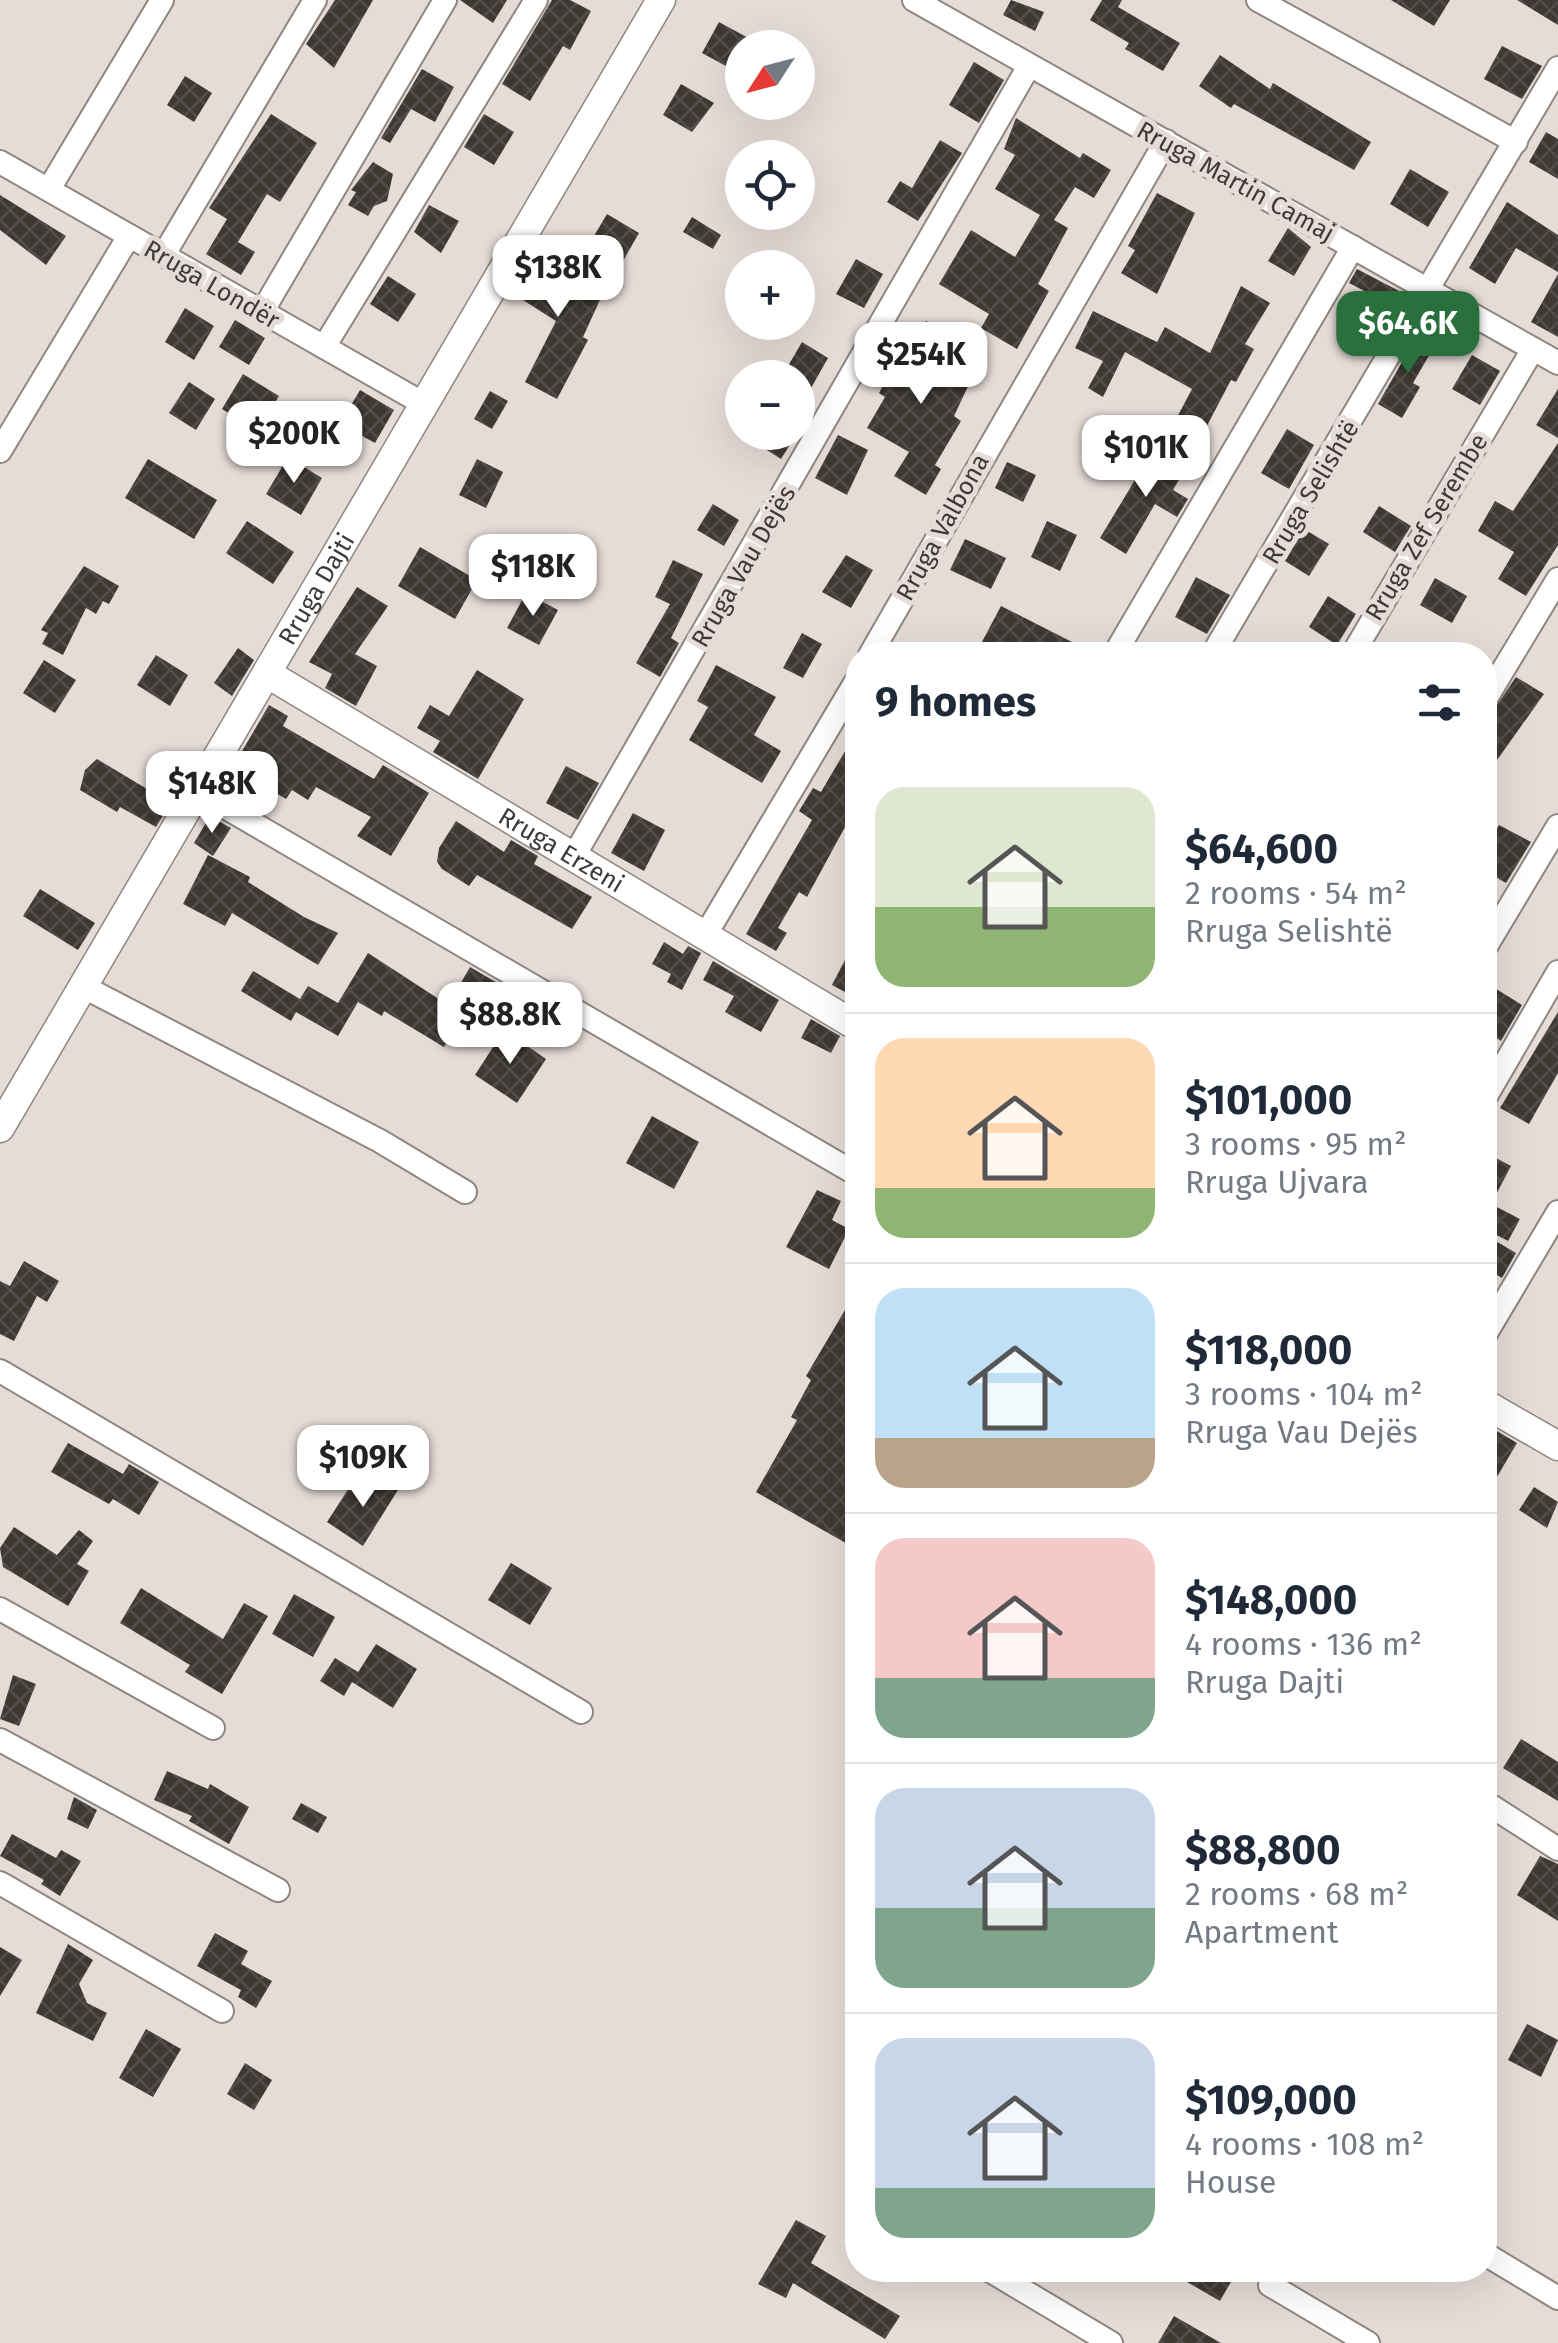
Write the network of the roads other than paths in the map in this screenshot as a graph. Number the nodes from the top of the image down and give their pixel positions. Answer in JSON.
{"nodes":[{"id":1,"x":162,"y":0,"type":"edge"},
{"id":2,"x":315,"y":0,"type":"edge"},
{"id":3,"x":445,"y":0,"type":"edge"},
{"id":4,"x":536,"y":0,"type":"edge"},
{"id":5,"x":662,"y":0,"type":"edge"},
{"id":6,"x":914,"y":0,"type":"edge"},
{"id":7,"x":1258,"y":0,"type":"edge"},
{"id":8,"x":1029,"y":66,"type":"junction"},
{"id":9,"x":1558,"y":68,"type":"edge"},
{"id":10,"x":1166,"y":141,"type":"junction"},
{"id":11,"x":1516,"y":142,"type":"junction"},
{"id":12,"x":0,"y":162,"type":"edge"},
{"id":13,"x":55,"y":178,"type":"dead end"},
{"id":14,"x":129,"y":236,"type":"junction"},
{"id":15,"x":1353,"y":247,"type":"junction"},
{"id":16,"x":163,"y":256,"type":"junction"},
{"id":17,"x":1430,"y":290,"type":"junction"},
{"id":18,"x":262,"y":312,"type":"junction"},
{"id":19,"x":324,"y":348,"type":"junction"},
{"id":20,"x":1533,"y":348,"type":"junction"},
{"id":21,"x":1558,"y":363,"type":"edge"},
{"id":22,"x":424,"y":404,"type":"junction"},
{"id":23,"x":0,"y":451,"type":"edge"},
{"id":24,"x":1558,"y":579,"type":"edge"},
{"id":25,"x":877,"y":642,"type":"edge"},
{"id":26,"x":1122,"y":642,"type":"edge"},
{"id":27,"x":1220,"y":642,"type":"edge"},
{"id":28,"x":1360,"y":642,"type":"edge"},
{"id":29,"x":268,"y":674,"type":"junction"},
{"id":30,"x":1497,"y":680,"type":"edge"},
{"id":31,"x":845,"y":700,"type":"edge"},
{"id":32,"x":200,"y":792,"type":"junction"},
{"id":33,"x":1558,"y":826,"type":"edge"},
{"id":34,"x":574,"y":856,"type":"junction"},
{"id":35,"x":1497,"y":928,"type":"edge"},
{"id":36,"x":706,"y":934,"type":"junction"},
{"id":37,"x":1558,"y":972,"type":"edge"},
{"id":38,"x":84,"y":987,"type":"junction"},
{"id":39,"x":845,"y":1019,"type":"edge"},
{"id":40,"x":1497,"y":1077,"type":"edge"},
{"id":41,"x":0,"y":1128,"type":"edge"},
{"id":42,"x":845,"y":1167,"type":"edge"},
{"id":43,"x":464,"y":1192,"type":"dead end"},
{"id":44,"x":1558,"y":1212,"type":"edge"},
{"id":45,"x":1497,"y":1315,"type":"edge"},
{"id":46,"x":0,"y":1371,"type":"edge"},
{"id":47,"x":1497,"y":1411,"type":"edge"},
{"id":48,"x":1558,"y":1446,"type":"edge"},
{"id":49,"x":0,"y":1609,"type":"edge"},
{"id":50,"x":581,"y":1712,"type":"dead end"},
{"id":51,"x":212,"y":1728,"type":"dead end"},
{"id":52,"x":0,"y":1740,"type":"edge"},
{"id":53,"x":1497,"y":1810,"type":"edge"},
{"id":54,"x":1558,"y":1849,"type":"edge"},
{"id":55,"x":0,"y":1883,"type":"edge"},
{"id":56,"x":278,"y":1890,"type":"dead end"},
{"id":57,"x":222,"y":2011,"type":"dead end"},
{"id":58,"x":1497,"y":2261,"type":"edge"},
{"id":59,"x":1009,"y":2282,"type":"edge"},
{"id":60,"x":1270,"y":2284,"type":"dead end"},
{"id":61,"x":1558,"y":2298,"type":"edge"},
{"id":62,"x":1111,"y":2343,"type":"edge"},
{"id":63,"x":1368,"y":2343,"type":"edge"}],
"edges":[{"from":1,"to":13,"type":"street"},
{"from":2,"to":16,"type":"street"},
{"from":3,"to":18,"type":"street"},
{"from":4,"to":19,"type":"street"},
{"from":5,"to":22,"type":"street","name":"Rruga Dajti"},
{"from":6,"to":8,"type":"street","name":"Rruga Martin Camaj"},
{"from":7,"to":11,"type":"street"},
{"from":8,"to":10,"type":"street","name":"Rruga Martin Camaj"},
{"from":8,"to":34,"type":"street","name":"Rruga Vau Dejës"},
{"from":9,"to":11,"type":"street","name":"Rruga Selishtë"},
{"from":10,"to":15,"type":"street","name":"Rruga Martin Camaj"},
{"from":10,"to":25,"type":"street","name":"Rruga Valbona"},
{"from":11,"to":17,"type":"street","name":"Rruga Selishtë"},
{"from":12,"to":14,"type":"street","name":"Rruga Londër"},
{"from":14,"to":16,"type":"street","name":"Rruga Londër"},
{"from":14,"to":23,"type":"street"},
{"from":15,"to":17,"type":"street","name":"Rruga Martin Camaj"},
{"from":15,"to":26,"type":"street"},
{"from":16,"to":18,"type":"street","name":"Rruga Londër"},
{"from":17,"to":20,"type":"street","name":"Rruga Martin Camaj"},
{"from":17,"to":27,"type":"street","name":"Rruga Selishtë"},
{"from":18,"to":19,"type":"street","name":"Rruga Londër"},
{"from":19,"to":22,"type":"street","name":"Rruga Londër"},
{"from":20,"to":21,"type":"street","name":"Rruga Martin Camaj"},
{"from":20,"to":28,"type":"street","name":"Rruga Zef Serembe"},
{"from":22,"to":29,"type":"street","name":"Rruga Dajti"},
{"from":24,"to":30,"type":"street"},
{"from":29,"to":32,"type":"street","name":"Rruga Dajti"},
{"from":29,"to":34,"type":"street","name":"Rruga Erzeni"},
{"from":31,"to":36,"type":"street"},
{"from":32,"to":38,"type":"street","name":"Rruga Dajti"},
{"from":32,"to":42,"type":"street"},
{"from":33,"to":35,"type":"street"},
{"from":34,"to":36,"type":"street","name":"Rruga Erzeni"},
{"from":36,"to":39,"type":"street","name":"Rruga Erzeni"},
{"from":37,"to":40,"type":"street"},
{"from":38,"to":41,"type":"street","name":"Rruga Dajti"},
{"from":38,"to":43,"type":"street"},
{"from":44,"to":45,"type":"street"},
{"from":46,"to":50,"type":"street"},
{"from":47,"to":48,"type":"street"},
{"from":49,"to":51,"type":"street"},
{"from":52,"to":56,"type":"street"},
{"from":53,"to":54,"type":"street"},
{"from":55,"to":57,"type":"street"},
{"from":58,"to":61,"type":"street"},
{"from":59,"to":62,"type":"street"},
{"from":60,"to":63,"type":"street"}]}
